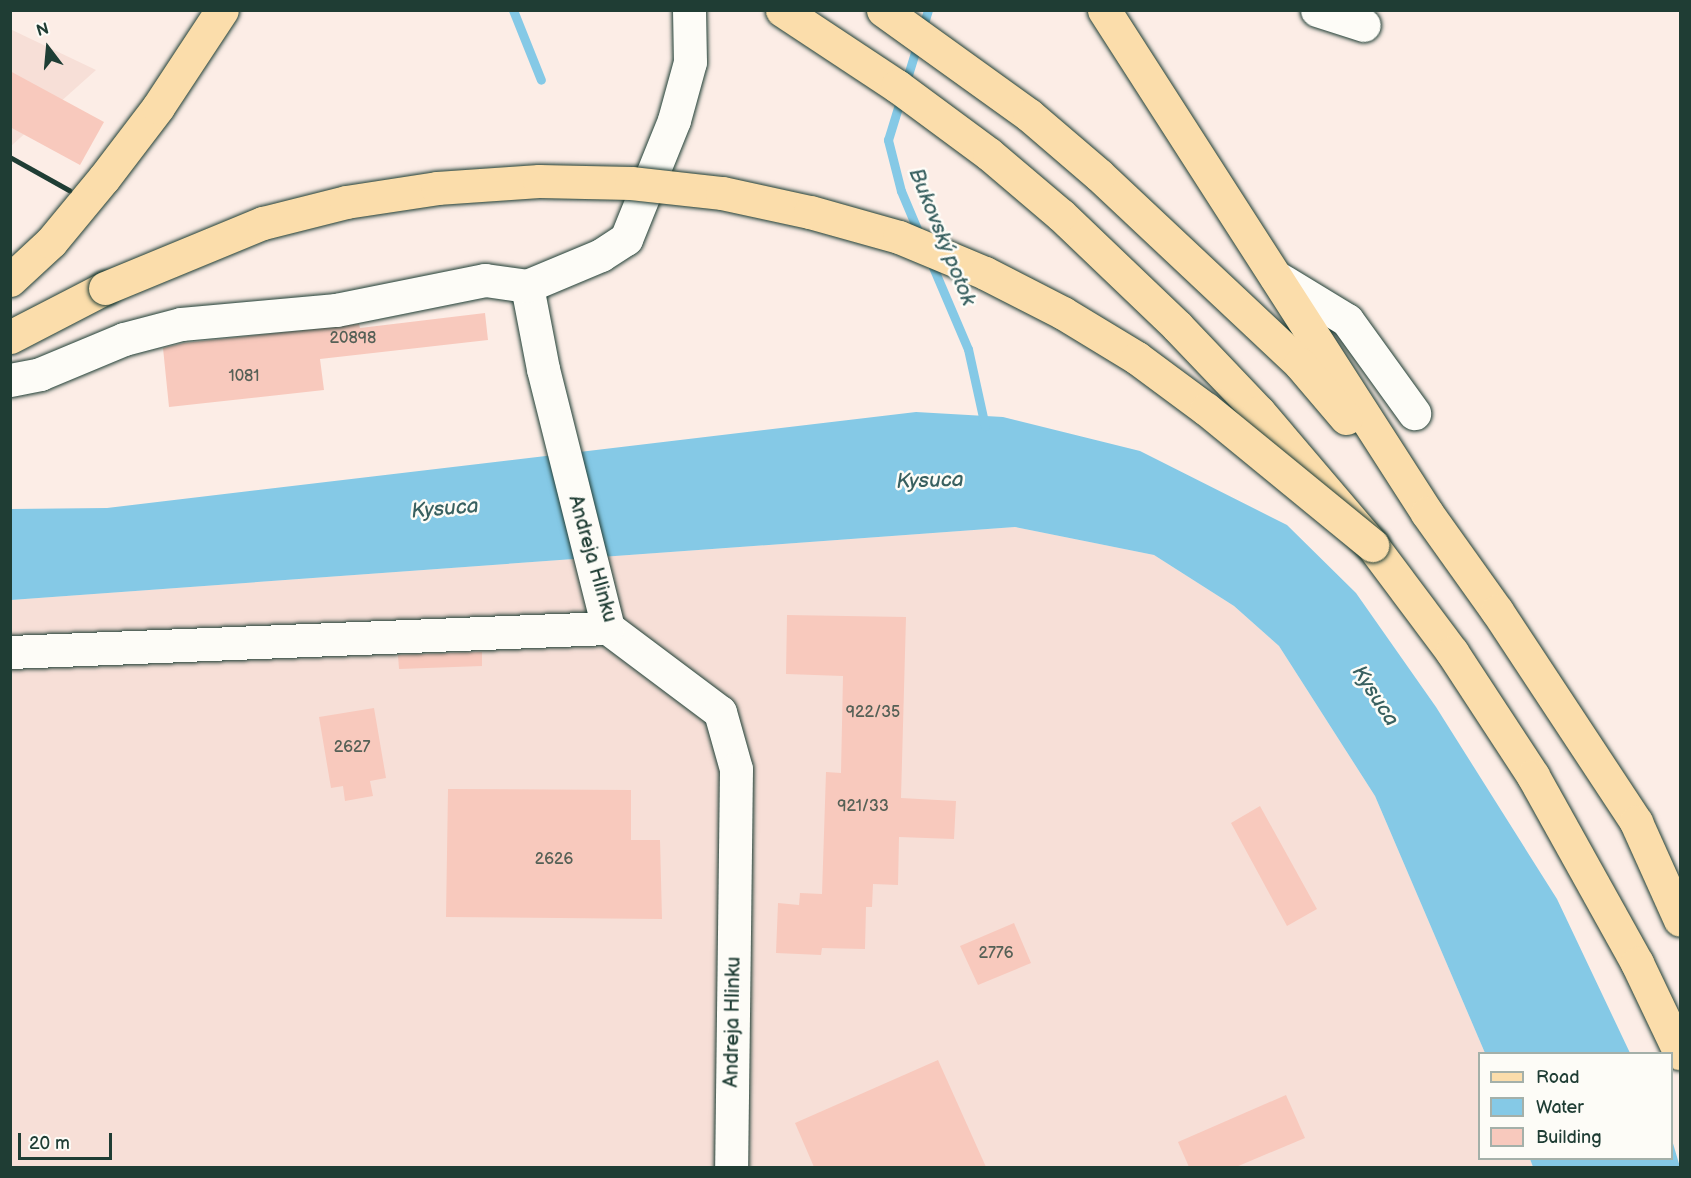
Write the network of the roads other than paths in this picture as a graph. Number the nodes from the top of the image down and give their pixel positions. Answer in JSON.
{"nodes":[{"id":1,"x":222,"y":10,"type":"edge"},
{"id":2,"x":689,"y":10,"type":"edge"},
{"id":3,"x":782,"y":10,"type":"edge"},
{"id":4,"x":883,"y":10,"type":"edge"},
{"id":5,"x":1104,"y":10,"type":"edge"},
{"id":6,"x":1317,"y":10,"type":"edge"},
{"id":7,"x":1364,"y":25,"type":"dead end"},
{"id":8,"x":1276,"y":277,"type":"junction"},
{"id":9,"x":10,"y":280,"type":"edge"},
{"id":10,"x":527,"y":286,"type":"junction"},
{"id":11,"x":10,"y":337,"type":"edge"},
{"id":12,"x":10,"y":380,"type":"edge"},
{"id":13,"x":1414,"y":413,"type":"dead end"},
{"id":14,"x":1426,"y":513,"type":"junction"},
{"id":15,"x":1372,"y":545,"type":"junction"},
{"id":16,"x":604,"y":613,"type":"junction"},
{"id":17,"x":10,"y":652,"type":"edge"},
{"id":18,"x":1635,"y":822,"type":"junction"},
{"id":19,"x":1680,"y":908,"type":"edge"},
{"id":20,"x":1680,"y":920,"type":"edge"},
{"id":21,"x":1680,"y":1053,"type":"edge"},
{"id":22,"x":731,"y":1167,"type":"edge"}],
"edges":[{"from":1,"to":9,"type":"main road"},
{"from":2,"to":10,"type":"street"},
{"from":3,"to":15,"type":"main road","bridge":true},
{"from":4,"to":14,"type":"main road"},
{"from":5,"to":8,"type":"main road"},
{"from":6,"to":7,"type":"street"},
{"from":8,"to":13,"type":"street"},
{"from":8,"to":14,"type":"main road"},
{"from":10,"to":12,"type":"street"},
{"from":10,"to":16,"type":"street","name":"Andreja Hlinku"},
{"from":11,"to":15,"type":"main road","bridge":true},
{"from":14,"to":18,"type":"main road"},
{"from":15,"to":21,"type":"main road"},
{"from":16,"to":17,"type":"street"},
{"from":16,"to":22,"type":"street","name":"Andreja Hlinku"},
{"from":18,"to":19,"type":"street"},
{"from":18,"to":20,"type":"main road"}]}
